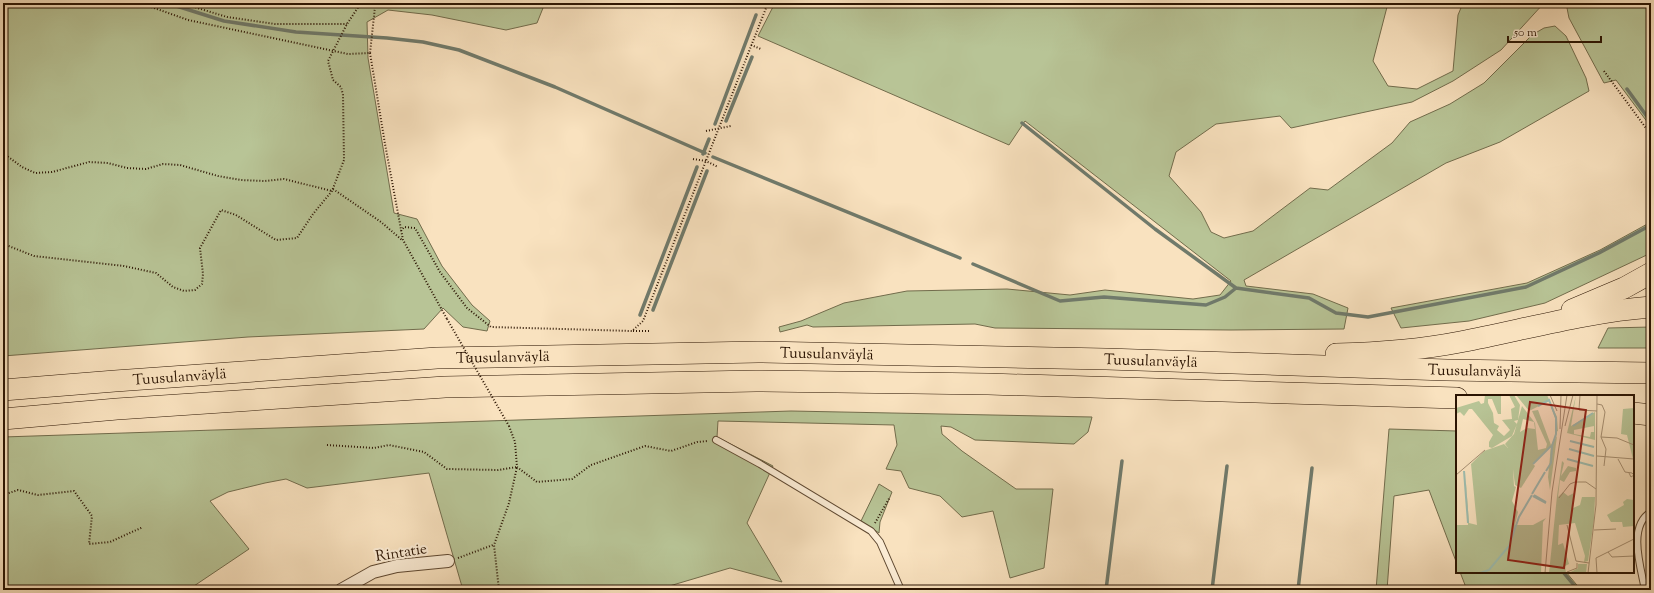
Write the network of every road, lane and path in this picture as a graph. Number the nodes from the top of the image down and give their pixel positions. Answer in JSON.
{"nodes":[{"id":1,"x":140,"y":3,"type":"edge"},
{"id":2,"x":182,"y":3,"type":"edge"},
{"id":3,"x":362,"y":3,"type":"edge"},
{"id":4,"x":373,"y":3,"type":"edge"},
{"id":5,"x":768,"y":3,"type":"edge"},
{"id":6,"x":347,"y":24,"type":"junction"},
{"id":7,"x":752,"y":45,"type":"junction"},
{"id":8,"x":761,"y":49,"type":"dead end"},
{"id":9,"x":334,"y":50,"type":"junction"},
{"id":10,"x":370,"y":53,"type":"junction"},
{"id":11,"x":1604,"y":71,"type":"dead end"},
{"id":12,"x":731,"y":126,"type":"dead end"},
{"id":13,"x":719,"y":128,"type":"junction"},
{"id":14,"x":706,"y":131,"type":"dead end"},
{"id":15,"x":1651,"y":135,"type":"edge"},
{"id":16,"x":3,"y":153,"type":"edge"},
{"id":17,"x":693,"y":159,"type":"dead end"},
{"id":18,"x":706,"y":161,"type":"junction"},
{"id":19,"x":718,"y":167,"type":"dead end"},
{"id":20,"x":332,"y":190,"type":"junction"},
{"id":21,"x":401,"y":231,"type":"junction"},
{"id":22,"x":403,"y":240,"type":"junction"},
{"id":23,"x":3,"y":246,"type":"edge"},
{"id":24,"x":1651,"y":273,"type":"edge"},
{"id":25,"x":1651,"y":307,"type":"edge"},
{"id":26,"x":1525,"y":328,"type":"junction"},
{"id":27,"x":632,"y":331,"type":"junction"},
{"id":28,"x":650,"y":331,"type":"dead end"},
{"id":29,"x":1230,"y":364,"type":"junction"},
{"id":30,"x":1651,"y":373,"type":"edge"},
{"id":31,"x":3,"y":390,"type":"edge"},
{"id":32,"x":1456,"y":398,"type":"edge"},
{"id":33,"x":1634,"y":401,"type":"edge"},
{"id":34,"x":1651,"y":401,"type":"edge"},
{"id":35,"x":1634,"y":413,"type":"edge"},
{"id":36,"x":1651,"y":415,"type":"edge"},
{"id":37,"x":3,"y":419,"type":"edge"},
{"id":38,"x":716,"y":440,"type":"joint"},
{"id":39,"x":327,"y":445,"type":"dead end"},
{"id":40,"x":517,"y":468,"type":"junction"},
{"id":41,"x":3,"y":495,"type":"edge"},
{"id":42,"x":890,"y":497,"type":"dead end"},
{"id":43,"x":1651,"y":512,"type":"edge"},
{"id":44,"x":143,"y":527,"type":"dead end"},
{"id":45,"x":871,"y":531,"type":"junction"},
{"id":46,"x":494,"y":545,"type":"junction"},
{"id":47,"x":448,"y":561,"type":"joint"},
{"id":48,"x":340,"y":590,"type":"edge"},
{"id":49,"x":499,"y":590,"type":"edge"},
{"id":50,"x":900,"y":590,"type":"edge"},
{"id":51,"x":1645,"y":590,"type":"edge"}],
"edges":[{"from":1,"to":9,"type":"path"},
{"from":2,"to":6,"type":"path"},
{"from":3,"to":6,"type":"path"},
{"from":4,"to":10,"type":"path"},
{"from":5,"to":7,"type":"path"},
{"from":6,"to":9,"type":"path"},
{"from":7,"to":8,"type":"path"},
{"from":7,"to":13,"type":"path"},
{"from":9,"to":10,"type":"path"},
{"from":9,"to":20,"type":"path"},
{"from":10,"to":21,"type":"path"},
{"from":11,"to":15,"type":"path"},
{"from":12,"to":13,"type":"path"},
{"from":13,"to":14,"type":"path"},
{"from":13,"to":18,"type":"path"},
{"from":16,"to":20,"type":"path"},
{"from":17,"to":18,"type":"path"},
{"from":18,"to":19,"type":"path"},
{"from":18,"to":27,"type":"path"},
{"from":20,"to":22,"type":"path"},
{"from":20,"to":23,"type":"path"},
{"from":21,"to":22,"type":"path"},
{"from":21,"to":27,"type":"path"},
{"from":22,"to":40,"type":"path","bridge":true},
{"from":24,"to":26,"type":"highway"},
{"from":25,"to":26,"type":"highway"},
{"from":26,"to":29,"type":"highway"},
{"from":27,"to":28,"type":"path"},
{"from":29,"to":30,"type":"highway","name":"Tuusulanväylä"},
{"from":29,"to":31,"type":"highway","name":"Tuusulanväylä"},
{"from":32,"to":37,"type":"highway","name":"Tuusulanväylä"},
{"from":33,"to":34,"type":"highway"},
{"from":35,"to":36,"type":"highway"},
{"from":38,"to":40,"type":"path"},
{"from":38,"to":45,"type":"lane"},
{"from":39,"to":40,"type":"path"},
{"from":40,"to":46,"type":"path"},
{"from":41,"to":44,"type":"path"},
{"from":42,"to":45,"type":"path"},
{"from":43,"to":51,"type":"lane"},
{"from":45,"to":50,"type":"lane"},
{"from":46,"to":47,"type":"path"},
{"from":46,"to":49,"type":"path"},
{"from":47,"to":48,"type":"street","name":"Rintatie"}]}
